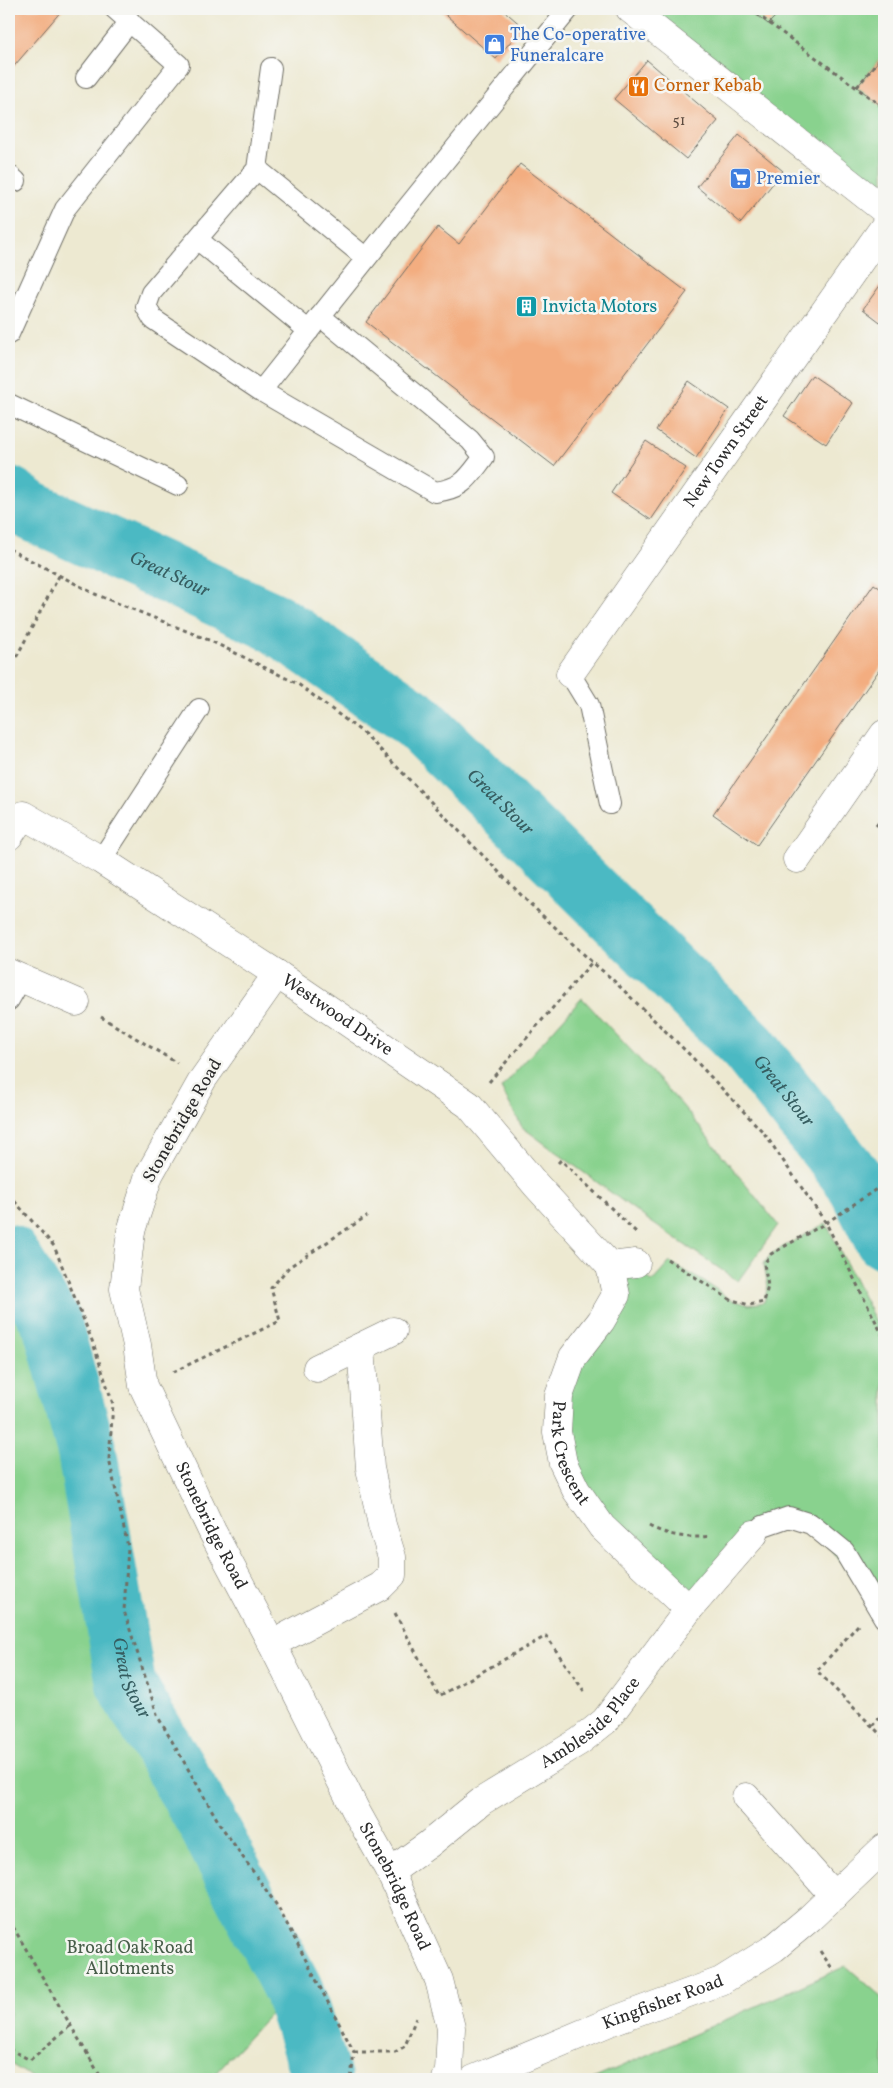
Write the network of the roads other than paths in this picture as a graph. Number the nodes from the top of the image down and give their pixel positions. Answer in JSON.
{"nodes":[{"id":1,"x":569,"y":9,"type":"edge"},
{"id":2,"x":630,"y":9,"type":"edge"},
{"id":3,"x":122,"y":15,"type":"edge"},
{"id":4,"x":272,"y":68,"type":"dead end"},
{"id":5,"x":86,"y":78,"type":"dead end"},
{"id":6,"x":256,"y":169,"type":"junction"},
{"id":7,"x":884,"y":210,"type":"edge"},
{"id":8,"x":884,"y":227,"type":"edge"},
{"id":9,"x":197,"y":238,"type":"junction"},
{"id":10,"x":366,"y":258,"type":"junction"},
{"id":11,"x":314,"y":324,"type":"junction"},
{"id":12,"x":9,"y":334,"type":"edge"},
{"id":13,"x":261,"y":392,"type":"junction"},
{"id":14,"x":9,"y":404,"type":"edge"},
{"id":15,"x":178,"y":485,"type":"dead end"},
{"id":16,"x":570,"y":674,"type":"joint"},
{"id":17,"x":199,"y":709,"type":"dead end"},
{"id":18,"x":884,"y":734,"type":"edge"},
{"id":19,"x":610,"y":804,"type":"dead end"},
{"id":20,"x":13,"y":819,"type":"edge"},
{"id":21,"x":797,"y":859,"type":"dead end"},
{"id":22,"x":101,"y":860,"type":"junction"},
{"id":23,"x":277,"y":974,"type":"junction"},
{"id":24,"x":13,"y":984,"type":"edge"},
{"id":25,"x":76,"y":1002,"type":"road end"},
{"id":26,"x":629,"y":1256,"type":"joint"},
{"id":27,"x":393,"y":1331,"type":"dead end"},
{"id":28,"x":361,"y":1347,"type":"junction"},
{"id":29,"x":317,"y":1368,"type":"dead end"},
{"id":30,"x":748,"y":1540,"type":"joint"},
{"id":31,"x":689,"y":1609,"type":"junction"},
{"id":32,"x":881,"y":1611,"type":"edge"},
{"id":33,"x":272,"y":1644,"type":"junction"},
{"id":34,"x":746,"y":1797,"type":"dead end"},
{"id":35,"x":884,"y":1848,"type":"edge"},
{"id":36,"x":390,"y":1872,"type":"junction"},
{"id":37,"x":834,"y":1896,"type":"junction"},
{"id":38,"x":446,"y":2079,"type":"edge"},
{"id":39,"x":474,"y":2079,"type":"edge"}],
"edges":[{"from":1,"to":10,"type":"lane"},
{"from":2,"to":7,"type":"main road"},
{"from":3,"to":5,"type":"lane"},
{"from":3,"to":12,"type":"lane"},
{"from":4,"to":6,"type":"lane"},
{"from":6,"to":9,"type":"lane"},
{"from":6,"to":10,"type":"lane"},
{"from":8,"to":16,"type":"main road","name":"New Town Street"},
{"from":9,"to":11,"type":"lane"},
{"from":9,"to":13,"type":"lane"},
{"from":10,"to":11,"type":"lane"},
{"from":11,"to":13,"type":"lane"},
{"from":11,"to":13,"type":"lane"},
{"from":14,"to":15,"type":"lane"},
{"from":16,"to":19,"type":"lane"},
{"from":17,"to":22,"type":"lane"},
{"from":18,"to":21,"type":"main road"},
{"from":20,"to":22,"type":"main road","name":"Westwood Drive"},
{"from":22,"to":23,"type":"main road","name":"Westwood Drive"},
{"from":23,"to":26,"type":"main road","name":"Westwood Drive"},
{"from":23,"to":33,"type":"main road","name":"Stonebridge Road"},
{"from":24,"to":25,"type":"main road"},
{"from":26,"to":31,"type":"main road","name":"Park Crescent"},
{"from":27,"to":28,"type":"main road"},
{"from":28,"to":29,"type":"main road"},
{"from":28,"to":33,"type":"main road"},
{"from":30,"to":31,"type":"main road","name":"Ambleside Place"},
{"from":30,"to":32,"type":"lane"},
{"from":31,"to":36,"type":"main road","name":"Ambleside Place"},
{"from":33,"to":36,"type":"main road","name":"Stonebridge Road"},
{"from":34,"to":37,"type":"main road"},
{"from":35,"to":37,"type":"main road","name":"Kingfisher Road"},
{"from":36,"to":38,"type":"main road","name":"Stonebridge Road"},
{"from":37,"to":39,"type":"main road","name":"Kingfisher Road"}]}
